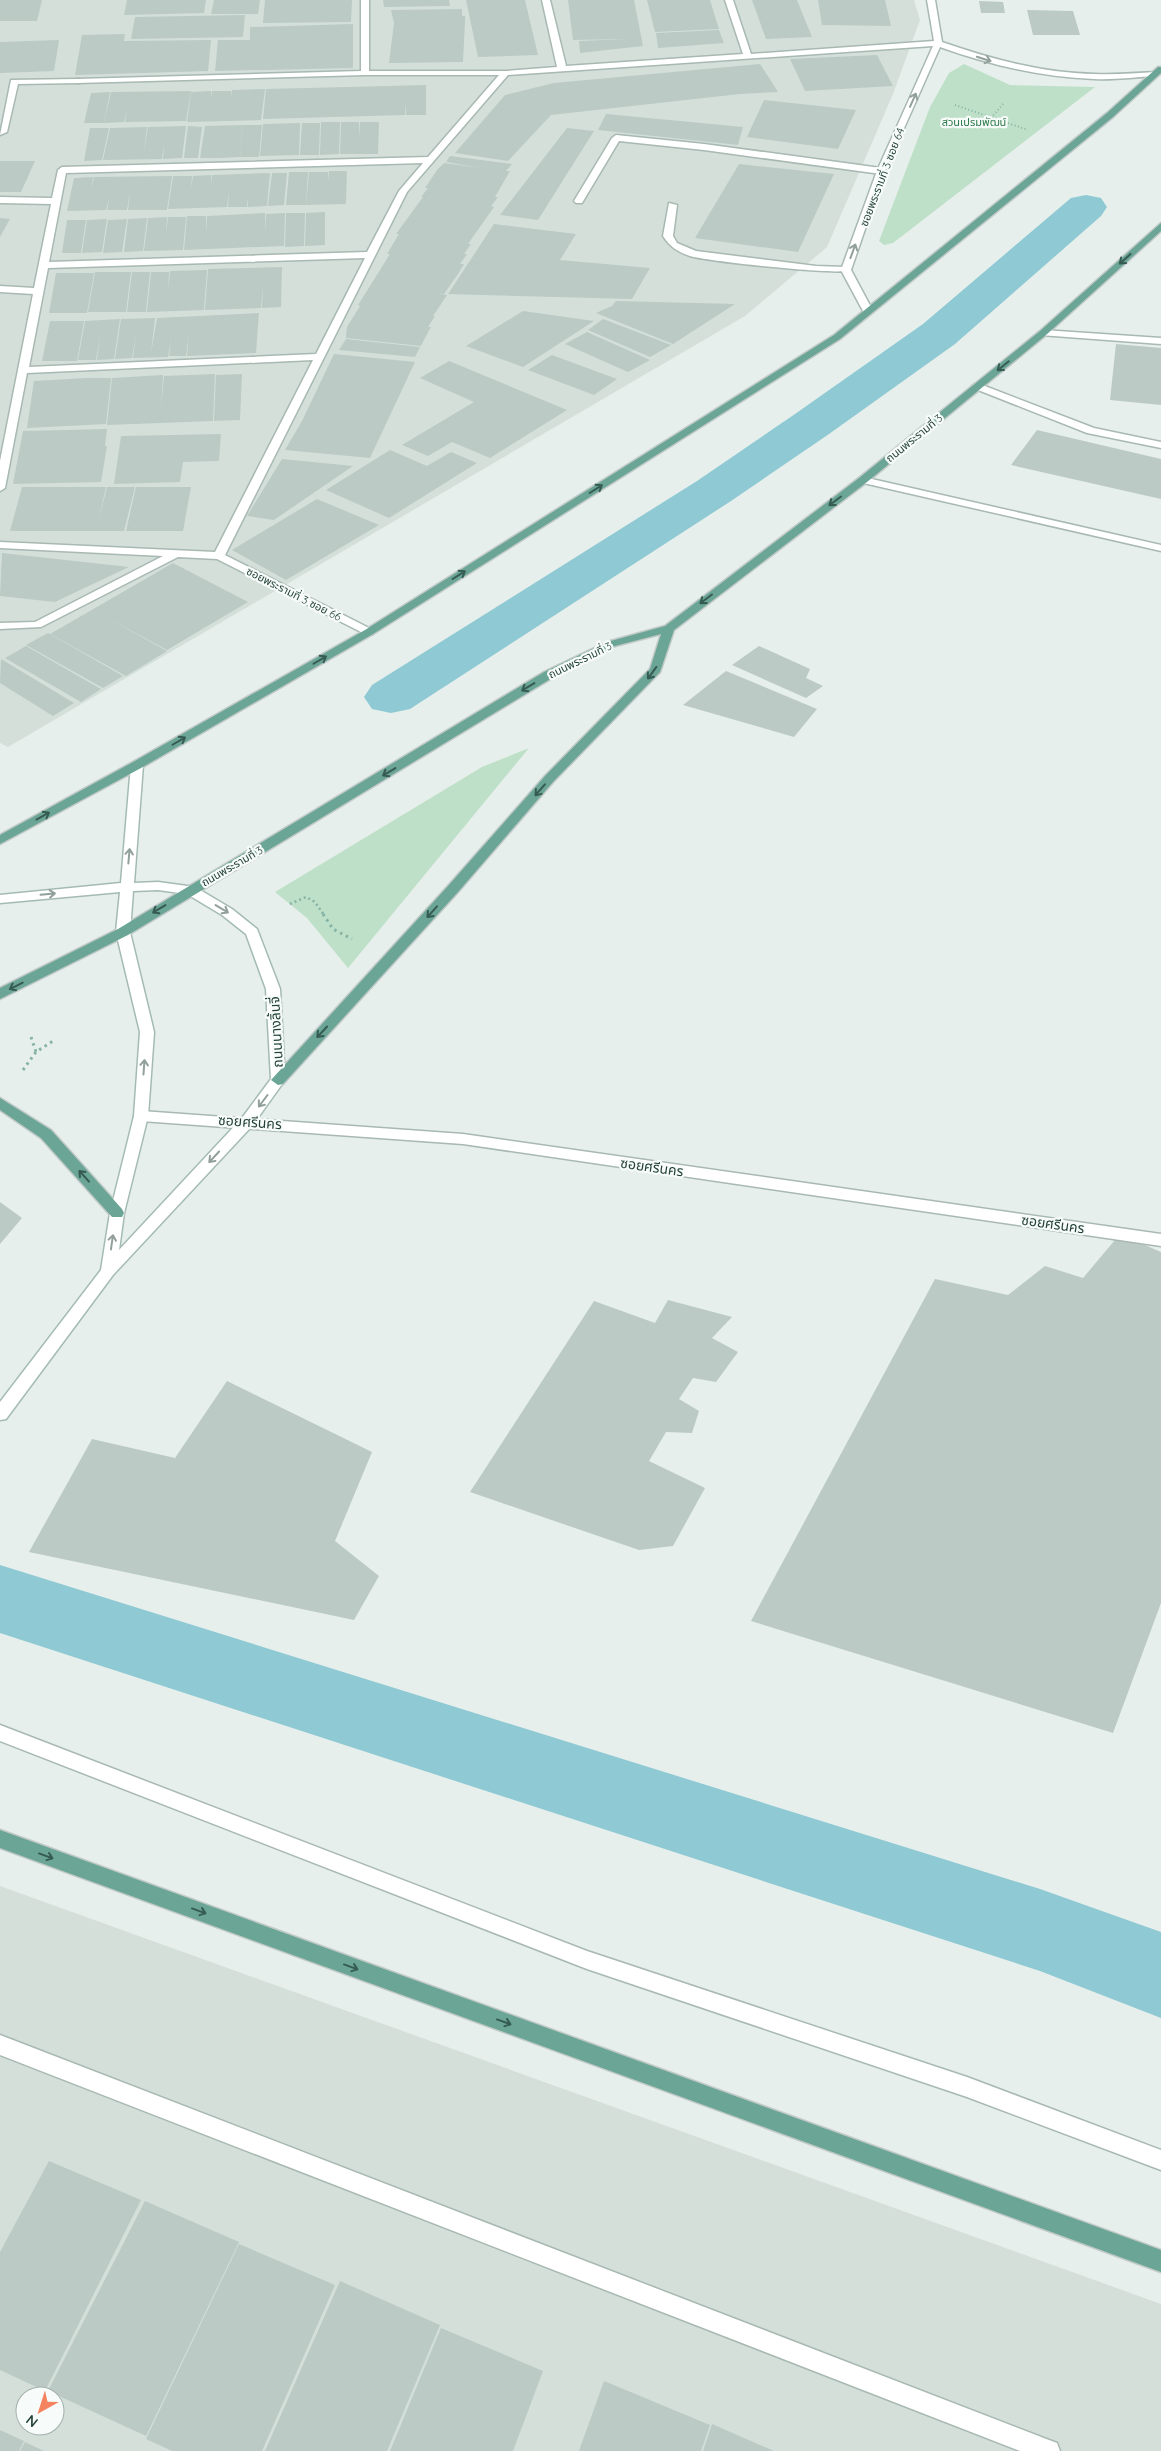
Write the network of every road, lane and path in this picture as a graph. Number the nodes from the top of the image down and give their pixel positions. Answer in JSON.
{"nodes":[{"id":1,"x":365,"y":0,"type":"edge"},
{"id":2,"x":546,"y":0,"type":"edge"},
{"id":3,"x":729,"y":0,"type":"edge"},
{"id":4,"x":931,"y":0,"type":"edge"},
{"id":5,"x":938,"y":43,"type":"junction"},
{"id":6,"x":748,"y":56,"type":"junction"},
{"id":7,"x":562,"y":69,"type":"junction"},
{"id":8,"x":1158,"y":72,"type":"edge"},
{"id":9,"x":365,"y":73,"type":"junction"},
{"id":10,"x":506,"y":73,"type":"junction"},
{"id":11,"x":0,"y":98,"type":"edge"},
{"id":12,"x":10,"y":98,"type":"junction"},
{"id":13,"x":952,"y":103,"type":"dead end"},
{"id":14,"x":1028,"y":130,"type":"dead end"},
{"id":15,"x":0,"y":132,"type":"edge"},
{"id":16,"x":430,"y":160,"type":"junction"},
{"id":17,"x":882,"y":171,"type":"junction"},
{"id":18,"x":0,"y":200,"type":"edge"},
{"id":19,"x":55,"y":201,"type":"junction"},
{"id":20,"x":578,"y":201,"type":"dead end"},
{"id":21,"x":672,"y":206,"type":"dead end"},
{"id":22,"x":1161,"y":226,"type":"edge"},
{"id":23,"x":370,"y":254,"type":"junction"},
{"id":24,"x":43,"y":265,"type":"junction"},
{"id":25,"x":846,"y":270,"type":"junction"},
{"id":26,"x":0,"y":289,"type":"edge"},
{"id":27,"x":38,"y":291,"type":"junction"},
{"id":28,"x":868,"y":311,"type":"junction"},
{"id":29,"x":1042,"y":333,"type":"junction"},
{"id":30,"x":1161,"y":341,"type":"edge"},
{"id":31,"x":318,"y":358,"type":"junction"},
{"id":32,"x":23,"y":370,"type":"junction"},
{"id":33,"x":977,"y":386,"type":"junction"},
{"id":34,"x":1161,"y":445,"type":"edge"},
{"id":35,"x":863,"y":480,"type":"junction"},
{"id":36,"x":0,"y":488,"type":"edge"},
{"id":37,"x":0,"y":546,"type":"edge"},
{"id":38,"x":1161,"y":548,"type":"edge"},
{"id":39,"x":175,"y":554,"type":"junction"},
{"id":40,"x":219,"y":556,"type":"junction"},
{"id":41,"x":0,"y":626,"type":"edge"},
{"id":42,"x":669,"y":628,"type":"junction"},
{"id":43,"x":369,"y":632,"type":"junction"},
{"id":44,"x":137,"y":765,"type":"junction"},
{"id":45,"x":0,"y":840,"type":"edge"},
{"id":46,"x":126,"y":887,"type":"junction"},
{"id":47,"x":190,"y":890,"type":"junction"},
{"id":48,"x":0,"y":899,"type":"edge"},
{"id":49,"x":290,"y":904,"type":"dead end"},
{"id":50,"x":123,"y":932,"type":"junction"},
{"id":51,"x":358,"y":942,"type":"dead end"},
{"id":52,"x":0,"y":994,"type":"edge"},
{"id":53,"x":31,"y":1037,"type":"dead end"},
{"id":54,"x":53,"y":1041,"type":"dead end"},
{"id":55,"x":36,"y":1052,"type":"junction"},
{"id":56,"x":21,"y":1073,"type":"dead end"},
{"id":57,"x":278,"y":1080,"type":"junction"},
{"id":58,"x":0,"y":1102,"type":"edge"},
{"id":59,"x":141,"y":1116,"type":"junction"},
{"id":60,"x":247,"y":1122,"type":"junction"},
{"id":61,"x":117,"y":1213,"type":"junction"},
{"id":62,"x":1161,"y":1240,"type":"edge"},
{"id":63,"x":108,"y":1270,"type":"junction"},
{"id":64,"x":0,"y":1414,"type":"edge"},
{"id":65,"x":0,"y":1733,"type":"edge"},
{"id":66,"x":0,"y":1839,"type":"edge"},
{"id":67,"x":0,"y":2045,"type":"edge"},
{"id":68,"x":1161,"y":2160,"type":"edge"},
{"id":69,"x":1161,"y":2261,"type":"edge"},
{"id":70,"x":1049,"y":2451,"type":"edge"}],
"edges":[{"from":1,"to":9,"type":"street"},
{"from":2,"to":7,"type":"street"},
{"from":3,"to":6,"type":"street"},
{"from":4,"to":5,"type":"street"},
{"from":5,"to":6,"type":"street"},
{"from":5,"to":8,"type":"street","one_way":true},
{"from":17,"to":5,"type":"street","name":"ซอยพระรามที่ 3 ซอย 64","one_way":true},
{"from":6,"to":7,"type":"street"},
{"from":7,"to":10,"type":"street"},
{"from":8,"to":28,"type":"main road"},
{"from":9,"to":10,"type":"street"},
{"from":9,"to":12,"type":"street"},
{"from":10,"to":16,"type":"street"},
{"from":11,"to":12,"type":"street"},
{"from":12,"to":15,"type":"street"},
{"from":13,"to":14,"type":"path"},
{"from":16,"to":19,"type":"street"},
{"from":16,"to":23,"type":"street"},
{"from":17,"to":20,"type":"street"},
{"from":25,"to":17,"type":"street","name":"ซอยพระรามที่ 3 ซอย 64","one_way":true},
{"from":18,"to":19,"type":"street"},
{"from":19,"to":24,"type":"street"},
{"from":21,"to":25,"type":"street"},
{"from":22,"to":29,"type":"main road","name":"ถนนพระรามที่ 3","one_way":true},
{"from":23,"to":24,"type":"street"},
{"from":23,"to":31,"type":"street"},
{"from":24,"to":27,"type":"street"},
{"from":25,"to":28,"type":"street"},
{"from":26,"to":27,"type":"street"},
{"from":27,"to":32,"type":"street"},
{"from":43,"to":28,"type":"main road","one_way":true},
{"from":29,"to":30,"type":"street"},
{"from":29,"to":33,"type":"main road","name":"ถนนพระรามที่ 3","one_way":true},
{"from":31,"to":32,"type":"street"},
{"from":31,"to":40,"type":"street"},
{"from":32,"to":36,"type":"street"},
{"from":33,"to":34,"type":"street"},
{"from":33,"to":35,"type":"main road","name":"ถนนพระรามที่ 3"},
{"from":35,"to":38,"type":"street"},
{"from":35,"to":42,"type":"main road","name":"ถนนพระรามที่ 3","one_way":true},
{"from":37,"to":39,"type":"street"},
{"from":39,"to":40,"type":"street"},
{"from":39,"to":41,"type":"street"},
{"from":40,"to":43,"type":"street","name":"ซอยพระรามที่ 3 ซอย 66"},
{"from":42,"to":47,"type":"main road","name":"ถนนพระรามที่ 3","one_way":true},
{"from":42,"to":57,"type":"main road","one_way":true},
{"from":44,"to":43,"type":"main road","one_way":true},
{"from":45,"to":44,"type":"main road","one_way":true},
{"from":46,"to":44,"type":"street","name":"ถนนนางลิ้นจี่","one_way":true},
{"from":46,"to":47,"type":"street","name":"ถนนนางลิ้นจี่"},
{"from":48,"to":46,"type":"street","name":"ถนนนางลิ้นจี่","one_way":true},
{"from":46,"to":50,"type":"street","name":"ถนนนางลิ้นจี่"},
{"from":47,"to":50,"type":"main road","name":"ถนนพระรามที่ 3","one_way":true},
{"from":47,"to":57,"type":"street","name":"ถนนนางลิ้นจี่","one_way":true},
{"from":49,"to":51,"type":"path"},
{"from":50,"to":52,"type":"main road","name":"ถนนพระรามที่ 3","one_way":true},
{"from":59,"to":50,"type":"street","name":"ถนนนางลิ้นจี่","one_way":true},
{"from":53,"to":55,"type":"path"},
{"from":54,"to":55,"type":"path"},
{"from":55,"to":56,"type":"path"},
{"from":57,"to":60,"type":"street","name":"ถนนนางลิ้นจี่","one_way":true},
{"from":61,"to":58,"type":"main road","one_way":true},
{"from":59,"to":60,"type":"street","name":"ซอยศรีนคร"},
{"from":59,"to":61,"type":"street","name":"ถนนนางลิ้นจี่"},
{"from":60,"to":62,"type":"street","name":"ซอยศรีนคร"},
{"from":60,"to":63,"type":"street","name":"ถนนนางลิ้นจี่","one_way":true},
{"from":63,"to":61,"type":"street","name":"ถนนนางลิ้นจี่","one_way":true},
{"from":63,"to":64,"type":"street","name":"ถนนนางลิ้นจี่"},
{"from":65,"to":68,"type":"street"},
{"from":66,"to":69,"type":"main road","one_way":true},
{"from":67,"to":70,"type":"street"}]}
